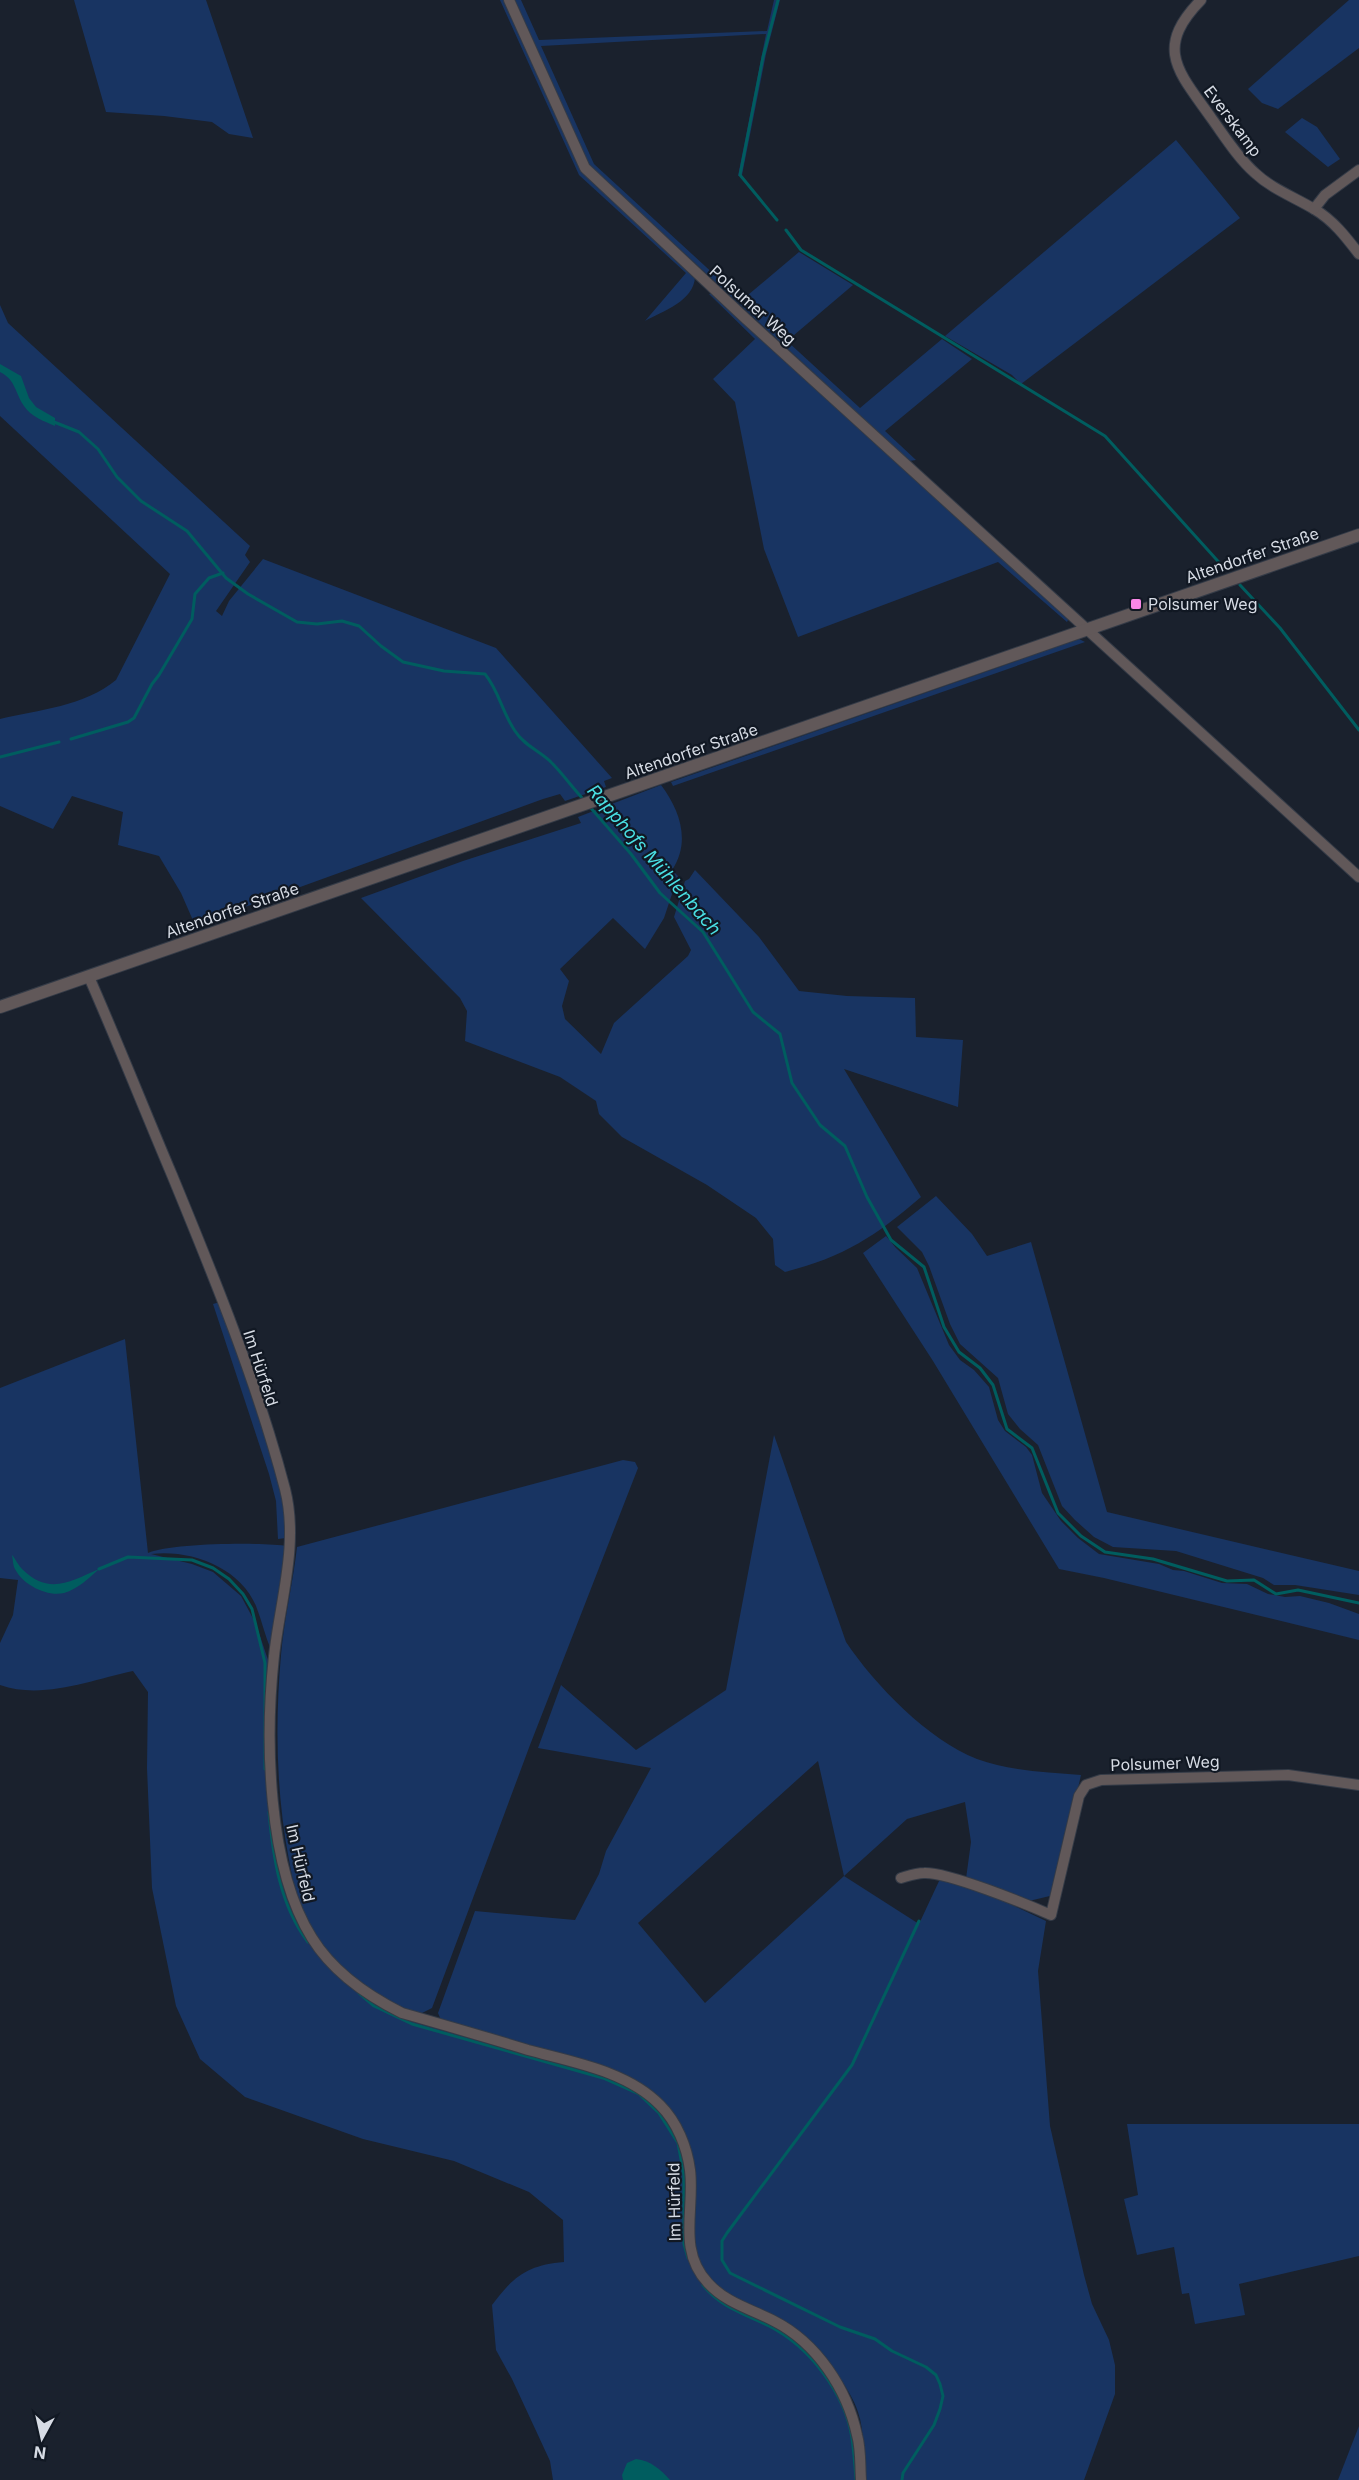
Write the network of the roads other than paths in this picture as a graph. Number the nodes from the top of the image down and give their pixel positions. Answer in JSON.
{"nodes":[{"id":1,"x":510,"y":0,"type":"edge"},
{"id":2,"x":1202,"y":0,"type":"edge"},
{"id":3,"x":1359,"y":170,"type":"edge"},
{"id":4,"x":1314,"y":209,"type":"junction"},
{"id":5,"x":1359,"y":254,"type":"edge"},
{"id":6,"x":1359,"y":535,"type":"edge"},
{"id":7,"x":1089,"y":629,"type":"junction"},
{"id":8,"x":1359,"y":877,"type":"edge"},
{"id":9,"x":89,"y":977,"type":"junction"},
{"id":10,"x":0,"y":1007,"type":"edge"},
{"id":11,"x":1359,"y":1785,"type":"edge"},
{"id":12,"x":901,"y":1878,"type":"dead end"},
{"id":13,"x":861,"y":2480,"type":"edge"}],
"edges":[{"from":1,"to":7,"type":"street","name":"Polsumer Weg"},
{"from":2,"to":4,"type":"street","name":"Everskamp"},
{"from":3,"to":4,"type":"street"},
{"from":4,"to":5,"type":"street","name":"Everskamp"},
{"from":6,"to":7,"type":"street","name":"Altendorfer Straße"},
{"from":7,"to":8,"type":"street","name":"Polsumer Weg"},
{"from":7,"to":9,"type":"street","name":"Altendorfer Straße"},
{"from":9,"to":10,"type":"street","name":"Altendorfer Straße"},
{"from":9,"to":13,"type":"street","name":"Im Hürfeld"},
{"from":11,"to":12,"type":"street","name":"Polsumer Weg"}]}
